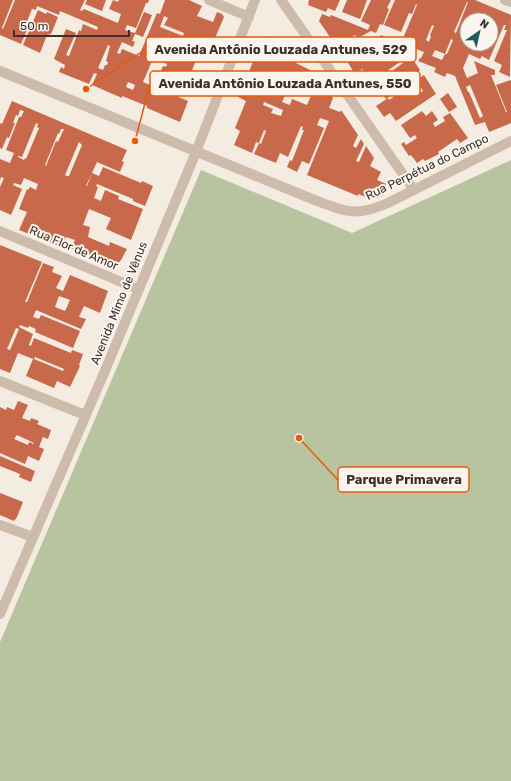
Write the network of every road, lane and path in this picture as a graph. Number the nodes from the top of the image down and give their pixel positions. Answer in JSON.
{"nodes":[{"id":1,"x":209,"y":0,"type":"edge"},
{"id":2,"x":255,"y":0,"type":"edge"},
{"id":3,"x":281,"y":0,"type":"edge"},
{"id":4,"x":505,"y":0,"type":"edge"},
{"id":5,"x":511,"y":2,"type":"edge"},
{"id":6,"x":249,"y":17,"type":"junction"},
{"id":7,"x":0,"y":71,"type":"edge"},
{"id":8,"x":511,"y":141,"type":"edge"},
{"id":9,"x":196,"y":152,"type":"junction"},
{"id":10,"x":414,"y":190,"type":"junction"},
{"id":11,"x":0,"y":231,"type":"edge"},
{"id":12,"x":138,"y":289,"type":"junction"},
{"id":13,"x":0,"y":381,"type":"edge"},
{"id":14,"x":85,"y":415,"type":"junction"},
{"id":15,"x":0,"y":525,"type":"edge"},
{"id":16,"x":33,"y":537,"type":"junction"},
{"id":17,"x":0,"y":614,"type":"edge"}],
"edges":[{"from":1,"to":6,"type":"street"},
{"from":2,"to":6,"type":"street","name":"Avenida Mimo de Vênus"},
{"from":3,"to":10,"type":"street"},
{"from":4,"to":5,"type":"street"},
{"from":6,"to":9,"type":"street","name":"Avenida Mimo de Vênus"},
{"from":7,"to":9,"type":"street","name":"Rua Perpétua do Campo"},
{"from":8,"to":10,"type":"street","name":"Rua Perpétua do Campo"},
{"from":9,"to":10,"type":"street","name":"Rua Perpétua do Campo"},
{"from":9,"to":12,"type":"street","name":"Avenida Mimo de Vênus"},
{"from":11,"to":12,"type":"street","name":"Rua Flor de Amor"},
{"from":12,"to":14,"type":"street","name":"Avenida Mimo de Vênus"},
{"from":13,"to":14,"type":"street"},
{"from":14,"to":16,"type":"street","name":"Avenida Mimo de Vênus"},
{"from":15,"to":16,"type":"street"},
{"from":16,"to":17,"type":"street","name":"Avenida Mimo de Vênus"}]}
